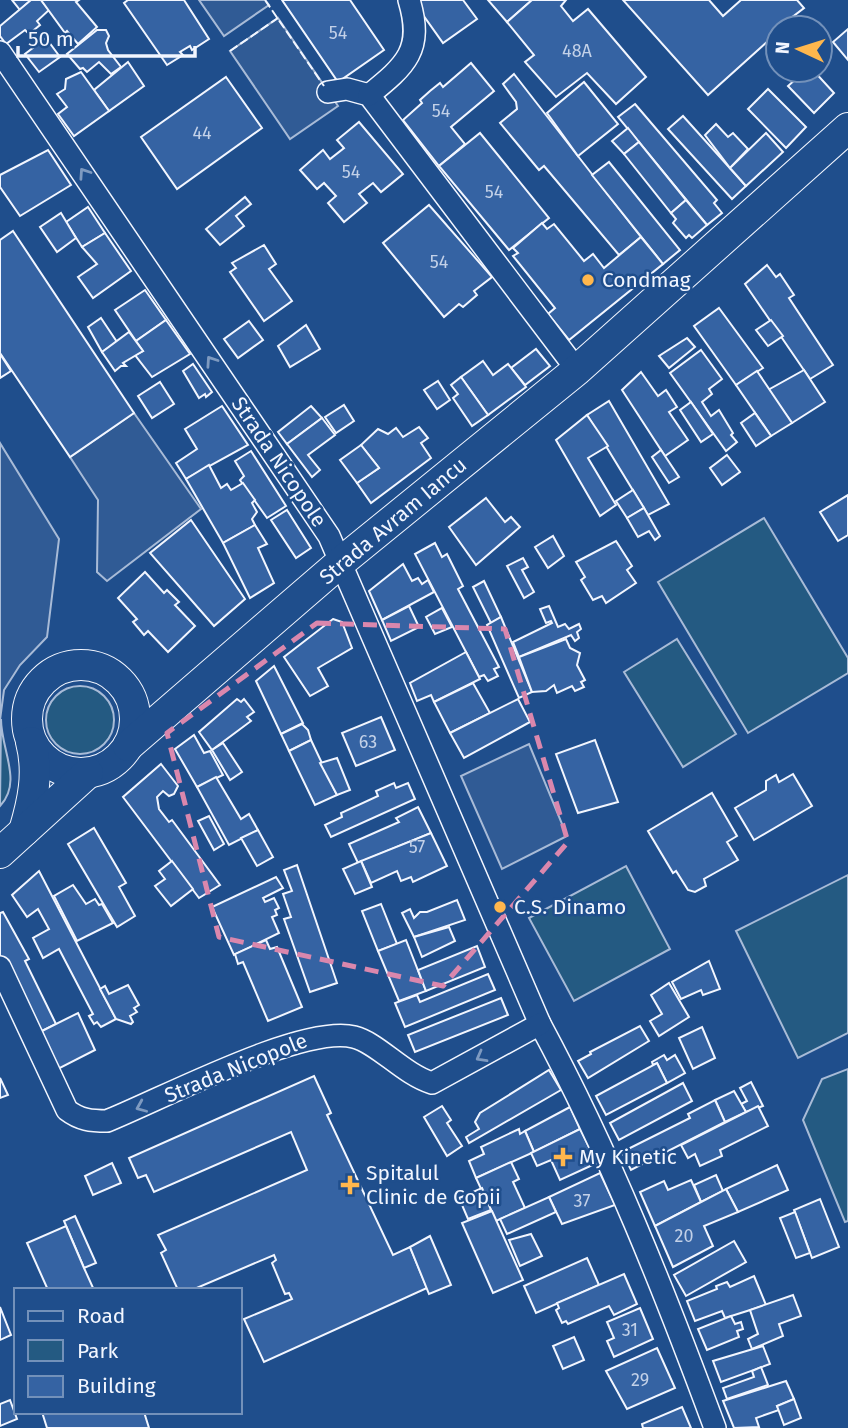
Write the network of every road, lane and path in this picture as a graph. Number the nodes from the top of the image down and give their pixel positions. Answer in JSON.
{"nodes":[{"id":1,"x":409,"y":0,"type":"edge"},
{"id":2,"x":0,"y":52,"type":"edge"},
{"id":3,"x":328,"y":92,"type":"dead end"},
{"id":4,"x":369,"y":95,"type":"junction"},
{"id":5,"x":848,"y":128,"type":"edge"},
{"id":6,"x":577,"y":370,"type":"junction"},
{"id":7,"x":341,"y":562,"type":"junction"},
{"id":8,"x":212,"y":674,"type":"junction"},
{"id":9,"x":124,"y":686,"type":"junction"},
{"id":10,"x":31,"y":742,"type":"junction"},
{"id":11,"x":128,"y":746,"type":"junction"},
{"id":12,"x":88,"y":773,"type":"junction"},
{"id":13,"x":24,"y":831,"type":"junction"},
{"id":14,"x":0,"y":853,"type":"edge"},
{"id":15,"x":0,"y":967,"type":"edge"},
{"id":16,"x":541,"y":1024,"type":"junction"},
{"id":17,"x":715,"y":1428,"type":"edge"}],
"edges":[{"from":1,"to":4,"type":"street"},
{"from":7,"to":2,"type":"street","name":"Strada Nicopole","one_way":true},
{"from":3,"to":4,"type":"street"},
{"from":4,"to":6,"type":"street"},
{"from":5,"to":6,"type":"street","name":"Strada Avram Iancu"},
{"from":6,"to":7,"type":"street","name":"Strada Avram Iancu"},
{"from":7,"to":8,"type":"street","name":"Strada Avram Iancu"},
{"from":7,"to":16,"type":"street","name":"Strada Nicopole"},
{"from":8,"to":9,"type":"street","name":"Strada Avram Iancu"},
{"from":8,"to":11,"type":"street","name":"Strada Avram Iancu"},
{"from":9,"to":10,"type":"street"},
{"from":9,"to":11,"type":"street"},
{"from":10,"to":12,"type":"street"},
{"from":10,"to":13,"type":"street"},
{"from":11,"to":12,"type":"street"},
{"from":12,"to":13,"type":"street"},
{"from":13,"to":14,"type":"street"},
{"from":16,"to":15,"type":"street","name":"Strada Nicopole","one_way":true},
{"from":16,"to":17,"type":"street","name":"Strada Nicopole"}]}
